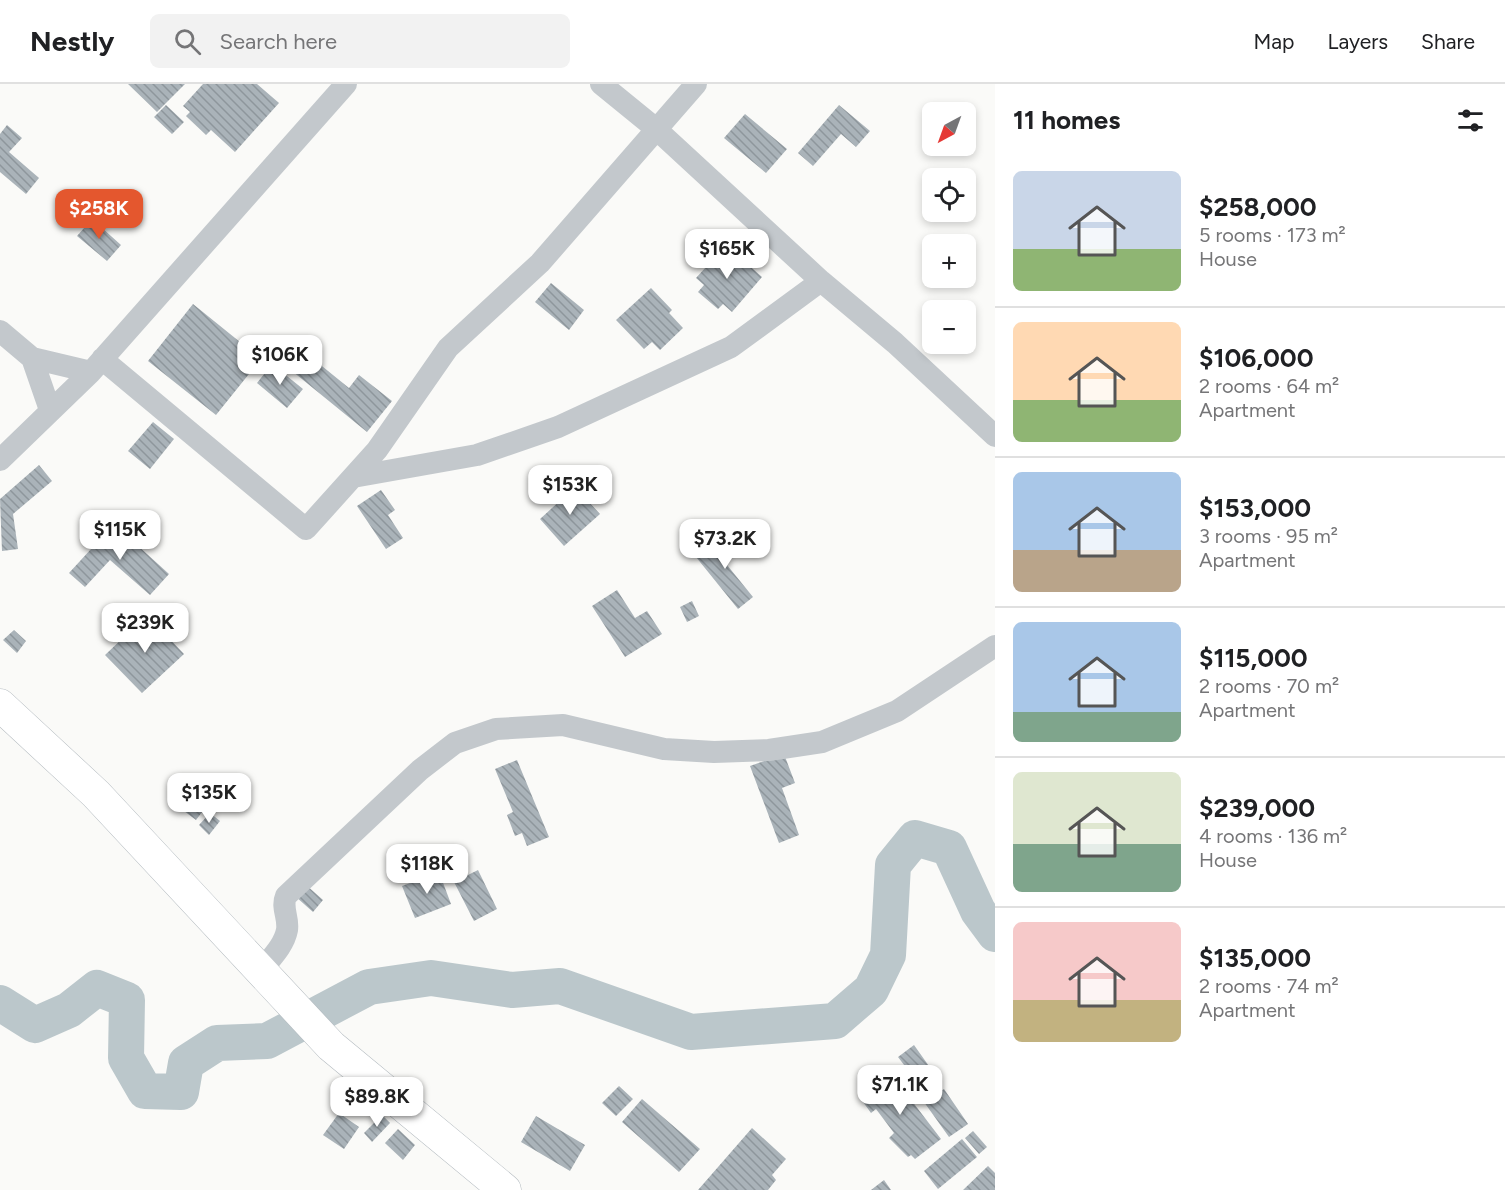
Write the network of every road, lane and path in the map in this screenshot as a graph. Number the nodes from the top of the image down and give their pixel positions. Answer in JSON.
{"nodes":[{"id":1,"x":346,"y":84,"type":"edge"},
{"id":2,"x":601,"y":84,"type":"edge"},
{"id":3,"x":696,"y":84,"type":"edge"},
{"id":4,"x":655,"y":128,"type":"junction"},
{"id":5,"x":821,"y":281,"type":"junction"},
{"id":6,"x":0,"y":331,"type":"edge"},
{"id":7,"x":32,"y":358,"type":"junction"},
{"id":8,"x":97,"y":366,"type":"junction"},
{"id":9,"x":50,"y":410,"type":"junction"},
{"id":10,"x":995,"y":436,"type":"edge"},
{"id":11,"x":0,"y":460,"type":"edge"},
{"id":12,"x":353,"y":477,"type":"junction"},
{"id":13,"x":995,"y":646,"type":"edge"},
{"id":14,"x":0,"y":705,"type":"edge"},
{"id":15,"x":260,"y":972,"type":"junction"},
{"id":16,"x":505,"y":1190,"type":"edge"}],
"edges":[{"from":1,"to":8,"type":"street"},
{"from":2,"to":4,"type":"street"},
{"from":3,"to":4,"type":"street"},
{"from":4,"to":5,"type":"street"},
{"from":4,"to":12,"type":"street"},
{"from":5,"to":10,"type":"street"},
{"from":5,"to":12,"type":"street"},
{"from":6,"to":7,"type":"street"},
{"from":7,"to":8,"type":"street"},
{"from":7,"to":9,"type":"street"},
{"from":8,"to":9,"type":"street"},
{"from":8,"to":12,"type":"street"},
{"from":9,"to":11,"type":"street"},
{"from":13,"to":15,"type":"street"},
{"from":14,"to":15,"type":"main road"},
{"from":15,"to":16,"type":"main road"}]}
